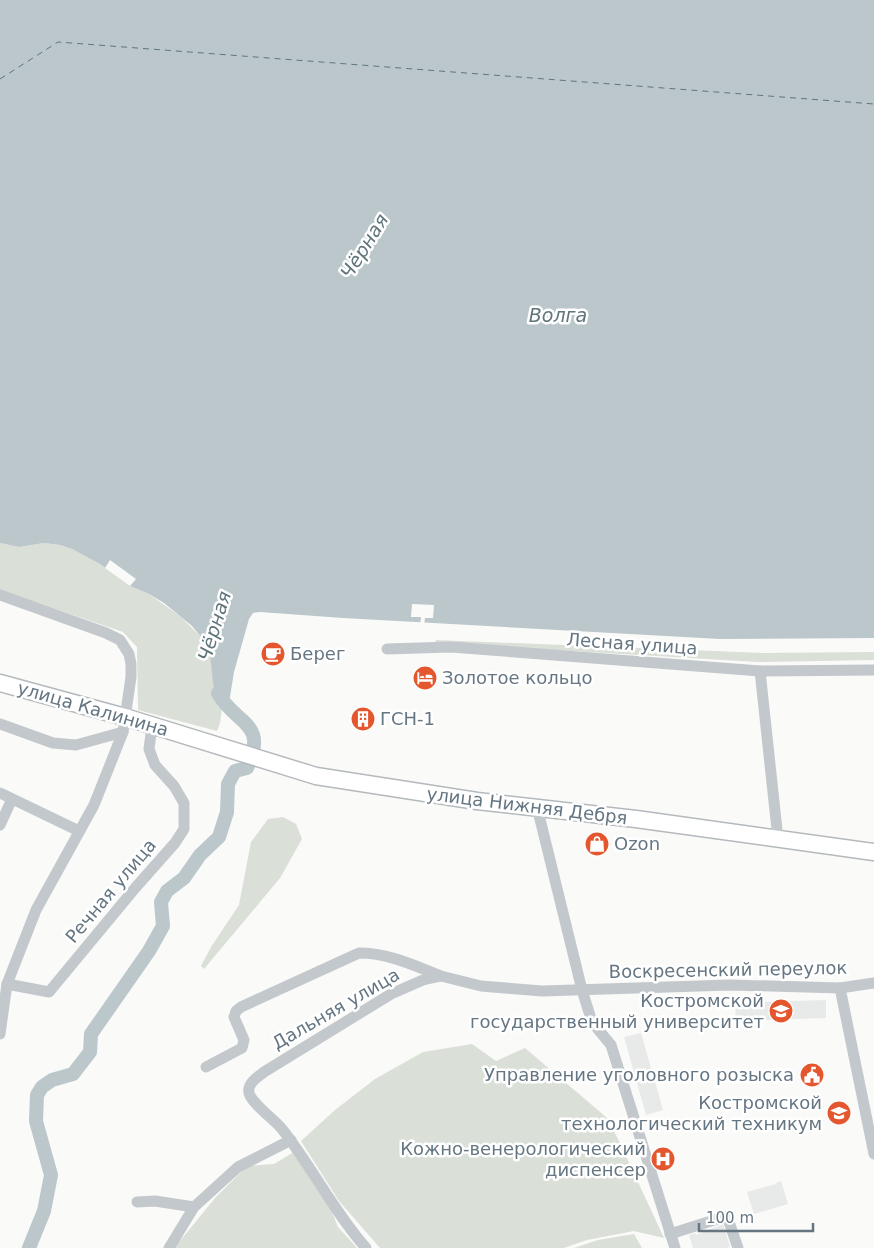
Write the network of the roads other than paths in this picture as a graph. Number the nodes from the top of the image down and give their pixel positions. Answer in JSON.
{"nodes":[{"id":1,"x":0,"y":595,"type":"edge"},
{"id":2,"x":387,"y":648,"type":"dead end"},
{"id":3,"x":874,"y":670,"type":"edge"},
{"id":4,"x":760,"y":671,"type":"junction"},
{"id":5,"x":0,"y":683,"type":"edge"},
{"id":6,"x":0,"y":724,"type":"edge"},
{"id":7,"x":124,"y":725,"type":"junction"},
{"id":8,"x":152,"y":726,"type":"junction"},
{"id":9,"x":185,"y":736,"type":"joint"},
{"id":10,"x":0,"y":793,"type":"edge"},
{"id":11,"x":12,"y":799,"type":"junction"},
{"id":12,"x":537,"y":807,"type":"junction"},
{"id":13,"x":0,"y":825,"type":"edge"},
{"id":14,"x":79,"y":831,"type":"junction"},
{"id":15,"x":778,"y":839,"type":"junction"},
{"id":16,"x":874,"y":852,"type":"edge"},
{"id":17,"x":441,"y":976,"type":"junction"},
{"id":18,"x":874,"y":983,"type":"edge"},
{"id":19,"x":7,"y":984,"type":"junction"},
{"id":20,"x":840,"y":988,"type":"junction"},
{"id":21,"x":582,"y":990,"type":"junction"},
{"id":22,"x":0,"y":1034,"type":"edge"},
{"id":23,"x":206,"y":1067,"type":"dead end"},
{"id":24,"x":290,"y":1140,"type":"junction"},
{"id":25,"x":874,"y":1154,"type":"edge"},
{"id":26,"x":137,"y":1202,"type":"dead end"},
{"id":27,"x":194,"y":1206,"type":"junction"},
{"id":28,"x":670,"y":1234,"type":"junction"},
{"id":29,"x":169,"y":1248,"type":"edge"},
{"id":30,"x":366,"y":1248,"type":"edge"},
{"id":31,"x":675,"y":1248,"type":"edge"},
{"id":32,"x":738,"y":1248,"type":"edge"}],
"edges":[{"from":1,"to":7,"type":"street"},
{"from":2,"to":4,"type":"street","name":"Лесная улица"},
{"from":3,"to":4,"type":"street","name":"Лесная улица"},
{"from":4,"to":15,"type":"street"},
{"from":5,"to":7,"type":"highway","name":"улица Калинина"},
{"from":6,"to":7,"type":"street","name":"улица Калинина"},
{"from":7,"to":8,"type":"highway","name":"улица Калинина"},
{"from":7,"to":14,"type":"street"},
{"from":8,"to":9,"type":"highway","name":"улица Калинина"},
{"from":8,"to":19,"type":"street","name":"Речная улица"},
{"from":9,"to":12,"type":"highway","name":"улица Нижняя Дебря"},
{"from":10,"to":11,"type":"street"},
{"from":11,"to":13,"type":"street"},
{"from":11,"to":14,"type":"street"},
{"from":12,"to":15,"type":"highway","name":"улица Нижняя Дебря"},
{"from":12,"to":21,"type":"street"},
{"from":14,"to":19,"type":"street"},
{"from":15,"to":16,"type":"highway","name":"улица Нижняя Дебря"},
{"from":17,"to":21,"type":"street","name":"Дальняя улица"},
{"from":17,"to":23,"type":"street"},
{"from":17,"to":24,"type":"street","name":"Дальняя улица"},
{"from":18,"to":20,"type":"street","name":"Воскресенский переулок"},
{"from":19,"to":22,"type":"street"},
{"from":20,"to":21,"type":"street","name":"Воскресенский переулок"},
{"from":20,"to":25,"type":"street"},
{"from":21,"to":28,"type":"street"},
{"from":24,"to":27,"type":"street"},
{"from":24,"to":30,"type":"street","name":"Дальняя улица"},
{"from":26,"to":27,"type":"street"},
{"from":27,"to":29,"type":"street"},
{"from":28,"to":31,"type":"street"},
{"from":28,"to":32,"type":"street"}]}
